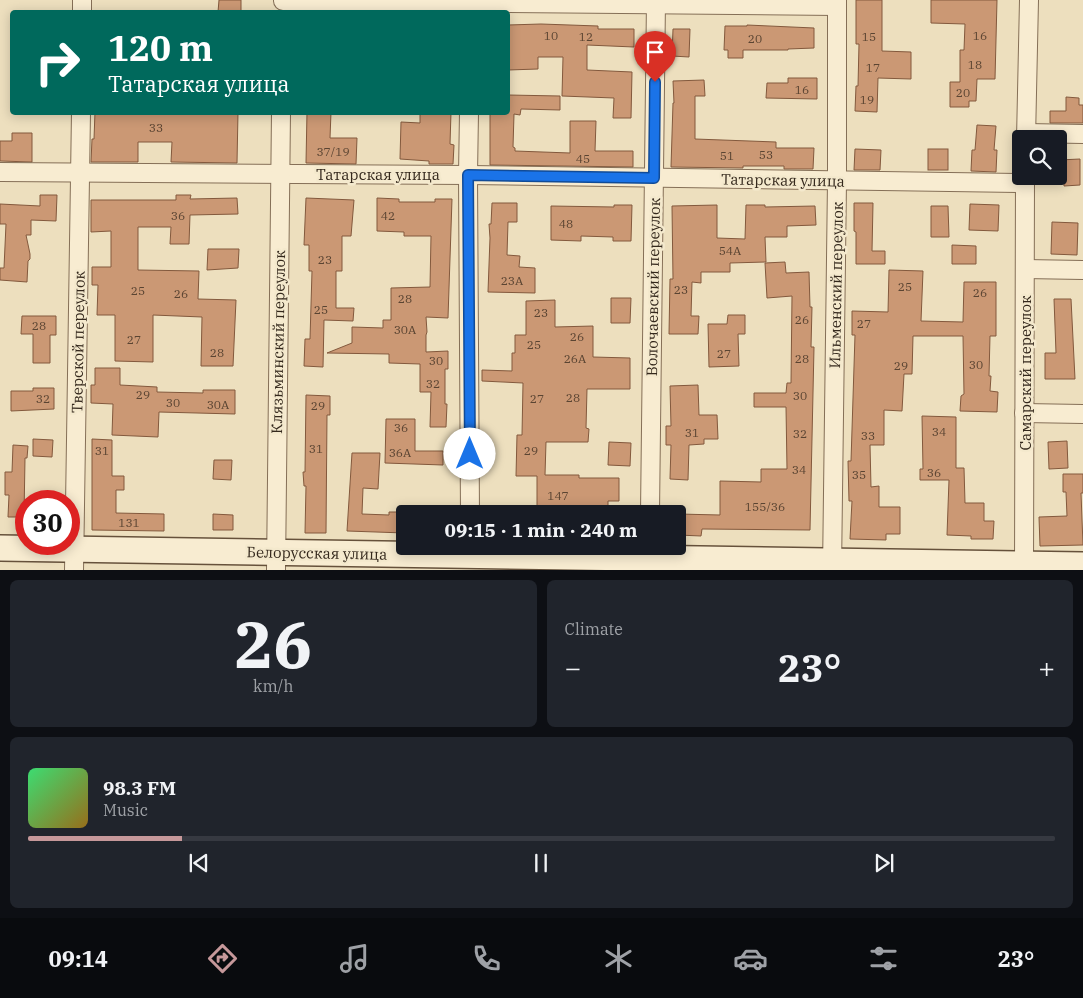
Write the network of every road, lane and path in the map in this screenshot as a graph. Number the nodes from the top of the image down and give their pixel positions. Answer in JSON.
{"nodes":[{"id":1,"x":1029,"y":0,"type":"edge"},
{"id":2,"x":656,"y":2,"type":"edge"},
{"id":3,"x":837,"y":3,"type":"edge"},
{"id":4,"x":282,"y":5,"type":"edge"},
{"id":5,"x":471,"y":5,"type":"edge"},
{"id":6,"x":81,"y":115,"type":"edge"},
{"id":7,"x":281,"y":115,"type":"edge"},
{"id":8,"x":469,"y":115,"type":"edge"},
{"id":9,"x":1026,"y":130,"type":"edge"},
{"id":10,"x":1083,"y":134,"type":"edge"},
{"id":11,"x":1067,"y":135,"type":"edge"},
{"id":12,"x":0,"y":172,"type":"edge"},
{"id":13,"x":80,"y":172,"type":"junction"},
{"id":14,"x":280,"y":174,"type":"junction"},
{"id":15,"x":468,"y":175,"type":"junction"},
{"id":16,"x":654,"y":178,"type":"junction"},
{"id":17,"x":1012,"y":180,"type":"edge"},
{"id":18,"x":837,"y":181,"type":"junction"},
{"id":19,"x":1025,"y":185,"type":"edge"},
{"id":20,"x":1025,"y":269,"type":"junction"},
{"id":21,"x":1083,"y":270,"type":"edge"},
{"id":22,"x":1024,"y":413,"type":"junction"},
{"id":23,"x":1083,"y":414,"type":"edge"},
{"id":24,"x":470,"y":505,"type":"edge"},
{"id":25,"x":650,"y":505,"type":"edge"},
{"id":26,"x":0,"y":548,"type":"edge"},
{"id":27,"x":470,"y":557,"type":"edge"},
{"id":28,"x":650,"y":558,"type":"edge"},
{"id":29,"x":74,"y":560,"type":"edge"},
{"id":30,"x":276,"y":561,"type":"edge"},
{"id":31,"x":1083,"y":565,"type":"edge"},
{"id":32,"x":832,"y":566,"type":"edge"},
{"id":33,"x":1024,"y":567,"type":"edge"}],
"edges":[{"from":1,"to":9,"type":"street"},
{"from":2,"to":3,"type":"street"},
{"from":2,"to":5,"type":"street"},
{"from":2,"to":16,"type":"street","name":"Волочаевский переулок"},
{"from":3,"to":18,"type":"street","name":"Ильменский переулок"},
{"from":4,"to":5,"type":"street"},
{"from":6,"to":13,"type":"street","name":"Тверской переулок"},
{"from":7,"to":14,"type":"street","name":"Клязьминский переулок"},
{"from":8,"to":15,"type":"street"},
{"from":10,"to":11,"type":"street"},
{"from":12,"to":13,"type":"street","name":"Татарская улица"},
{"from":13,"to":14,"type":"street","name":"Татарская улица"},
{"from":13,"to":29,"type":"street","name":"Тверской переулок"},
{"from":14,"to":15,"type":"street","name":"Татарская улица"},
{"from":14,"to":30,"type":"street","name":"Клязьминский переулок"},
{"from":15,"to":16,"type":"street","name":"Татарская улица"},
{"from":15,"to":24,"type":"street"},
{"from":16,"to":18,"type":"street","name":"Татарская улица"},
{"from":16,"to":25,"type":"street","name":"Волочаевский переулок"},
{"from":17,"to":18,"type":"street","name":"Татарская улица"},
{"from":18,"to":32,"type":"street","name":"Ильменский переулок"},
{"from":19,"to":20,"type":"street","name":"Самарский переулок"},
{"from":20,"to":21,"type":"street"},
{"from":20,"to":22,"type":"street","name":"Самарский переулок"},
{"from":22,"to":23,"type":"street"},
{"from":22,"to":33,"type":"street","name":"Самарский переулок"},
{"from":26,"to":29,"type":"main road","name":"Белорусская улица"},
{"from":27,"to":28,"type":"main road","name":"Белорусская улица"},
{"from":27,"to":30,"type":"main road","name":"Белорусская улица"},
{"from":28,"to":32,"type":"main road","name":"Белорусская улица"},
{"from":29,"to":30,"type":"main road","name":"Белорусская улица"},
{"from":31,"to":33,"type":"main road","name":"Белорусская улица"},
{"from":32,"to":33,"type":"main road","name":"Белорусская улица"}]}
